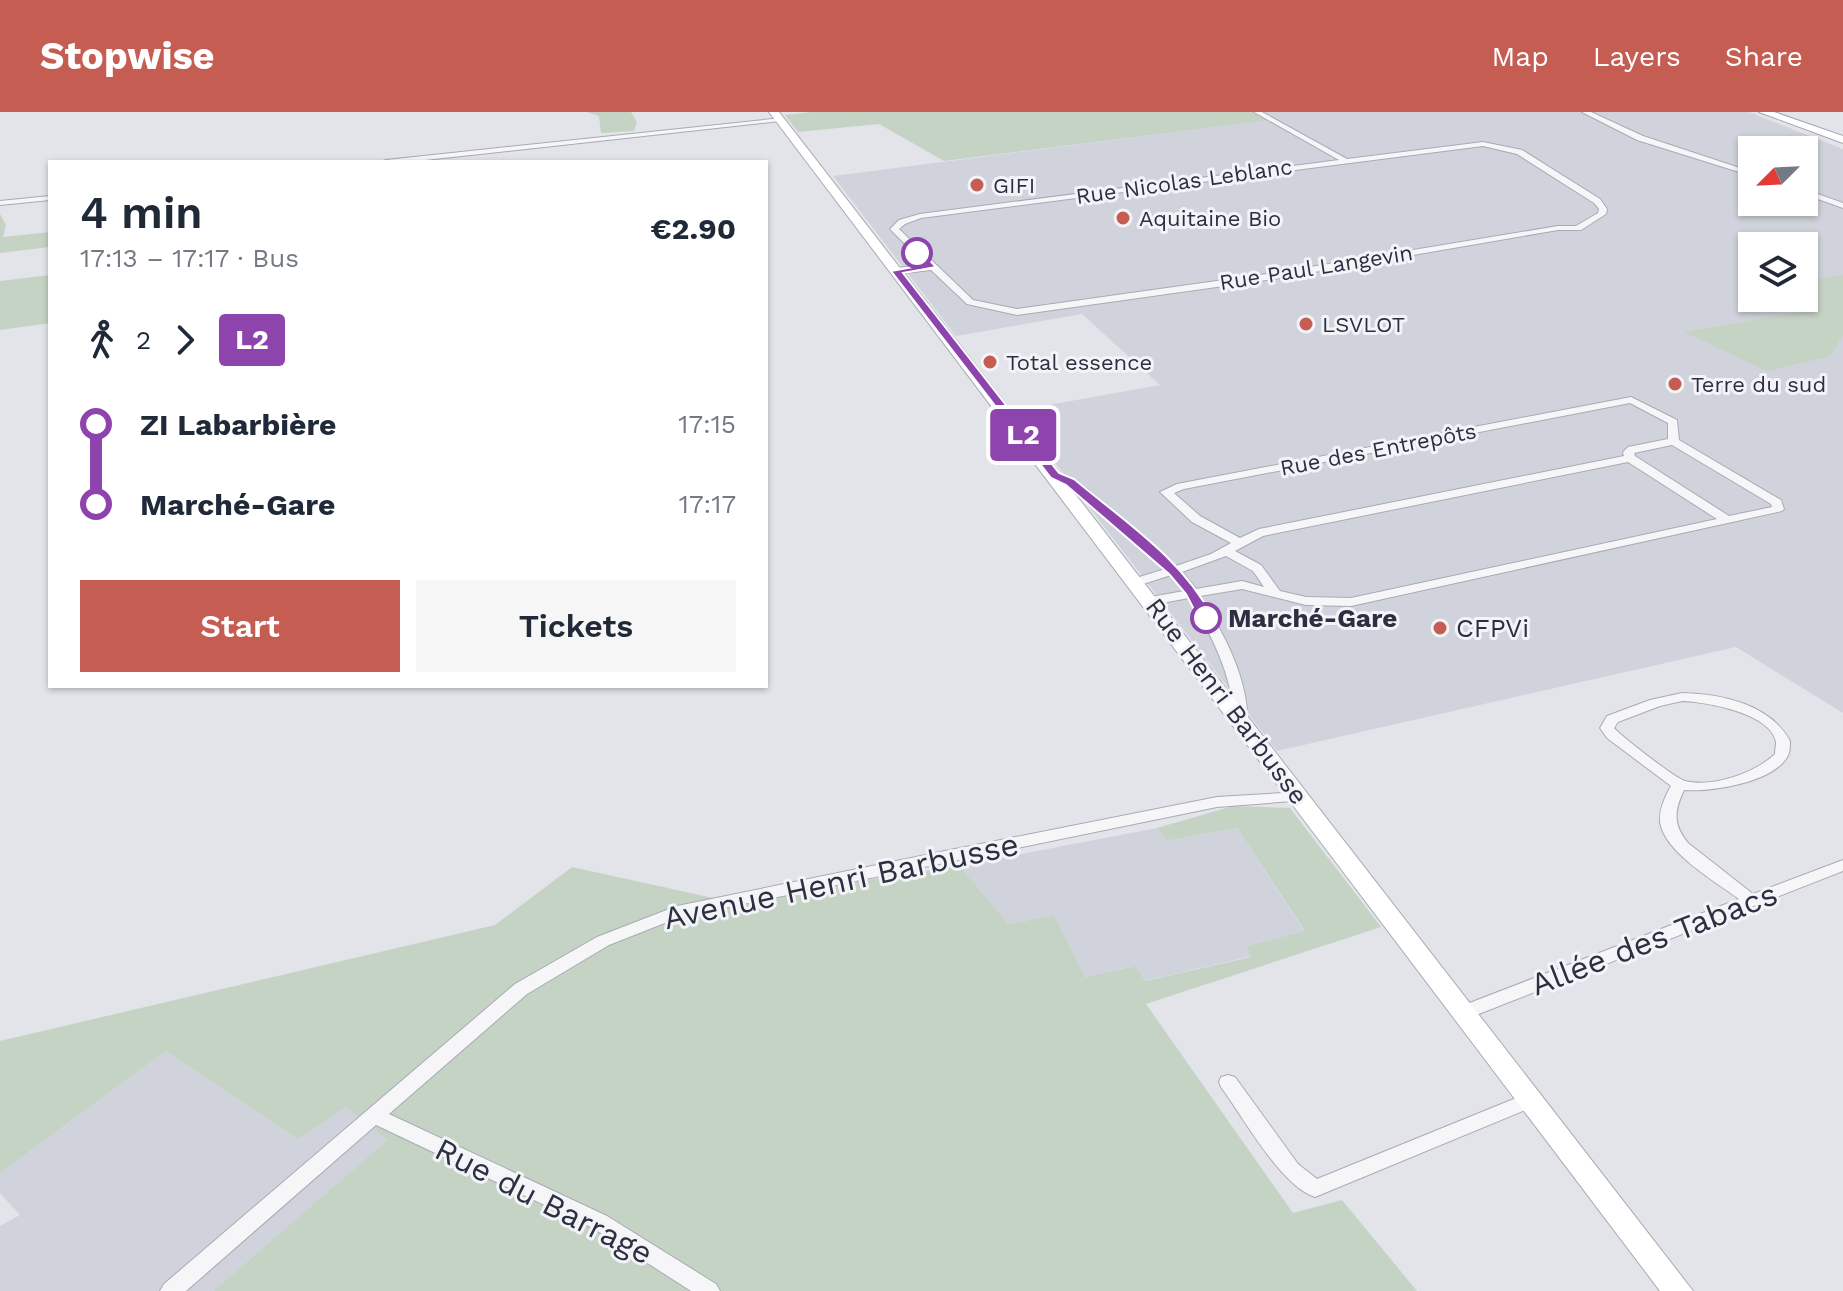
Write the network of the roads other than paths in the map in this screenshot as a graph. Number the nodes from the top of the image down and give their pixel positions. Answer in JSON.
{"nodes":[{"id":1,"x":1257,"y":112,"type":"edge"},
{"id":2,"x":1585,"y":112,"type":"edge"},
{"id":3,"x":1764,"y":112,"type":"edge"},
{"id":4,"x":777,"y":116,"type":"edge"},
{"id":5,"x":1843,"y":140,"type":"edge"},
{"id":6,"x":1483,"y":144,"type":"joint"},
{"id":7,"x":405,"y":160,"type":"edge"},
{"id":8,"x":1344,"y":160,"type":"junction"},
{"id":9,"x":1738,"y":170,"type":"edge"},
{"id":10,"x":1818,"y":196,"type":"edge"},
{"id":11,"x":48,"y":198,"type":"edge"},
{"id":12,"x":0,"y":203,"type":"edge"},
{"id":13,"x":1843,"y":206,"type":"edge"},
{"id":14,"x":931,"y":267,"type":"junction"},
{"id":15,"x":896,"y":271,"type":"junction"},
{"id":16,"x":1674,"y":441,"type":"junction"},
{"id":17,"x":1630,"y":458,"type":"junction"},
{"id":18,"x":1055,"y":476,"type":"junction"},
{"id":19,"x":1728,"y":521,"type":"junction"},
{"id":20,"x":1232,"y":547,"type":"junction"},
{"id":21,"x":1174,"y":571,"type":"junction"},
{"id":22,"x":1137,"y":582,"type":"junction"},
{"id":23,"x":1193,"y":592,"type":"junction"},
{"id":24,"x":1276,"y":594,"type":"junction"},
{"id":25,"x":1151,"y":601,"type":"junction"},
{"id":26,"x":1234,"y":711,"type":"junction"},
{"id":27,"x":1679,"y":785,"type":"junction"},
{"id":28,"x":1300,"y":797,"type":"junction"},
{"id":29,"x":1843,"y":865,"type":"edge"},
{"id":30,"x":1752,"y":901,"type":"junction"},
{"id":31,"x":1465,"y":1012,"type":"junction"},
{"id":32,"x":1228,"y":1082,"type":"dead end"},
{"id":33,"x":1533,"y":1099,"type":"junction"},
{"id":34,"x":375,"y":1116,"type":"junction"},
{"id":35,"x":171,"y":1291,"type":"edge"},
{"id":36,"x":709,"y":1291,"type":"edge"},
{"id":37,"x":1678,"y":1291,"type":"edge"}],
"edges":[{"from":1,"to":8,"type":"street"},
{"from":2,"to":9,"type":"street"},
{"from":3,"to":5,"type":"main road"},
{"from":4,"to":7,"type":"street"},
{"from":4,"to":15,"type":"main road","name":"Rue Henri Barbusse"},
{"from":6,"to":8,"type":"street","name":"Rue Nicolas Leblanc"},
{"from":6,"to":14,"type":"street","name":"Rue Paul Langevin"},
{"from":8,"to":14,"type":"street","name":"Rue Nicolas Leblanc"},
{"from":10,"to":13,"type":"street"},
{"from":11,"to":12,"type":"street"},
{"from":14,"to":15,"type":"street"},
{"from":15,"to":18,"type":"main road","name":"Rue Henri Barbusse"},
{"from":16,"to":17,"type":"street"},
{"from":16,"to":19,"type":"street"},
{"from":16,"to":20,"type":"street","name":"Rue des Entrepôts"},
{"from":17,"to":19,"type":"street"},
{"from":17,"to":20,"type":"street"},
{"from":18,"to":21,"type":"street"},
{"from":18,"to":22,"type":"main road","name":"Rue Henri Barbusse"},
{"from":19,"to":24,"type":"street"},
{"from":20,"to":21,"type":"street"},
{"from":20,"to":24,"type":"street"},
{"from":21,"to":22,"type":"street"},
{"from":21,"to":23,"type":"street"},
{"from":22,"to":25,"type":"main road","name":"Rue Henri Barbusse"},
{"from":23,"to":24,"type":"street"},
{"from":23,"to":25,"type":"street"},
{"from":23,"to":26,"type":"street"},
{"from":25,"to":26,"type":"main road","name":"Rue Henri Barbusse"},
{"from":26,"to":28,"type":"main road","name":"Rue Henri Barbusse"},
{"from":27,"to":27,"type":"street"},
{"from":27,"to":30,"type":"street"},
{"from":28,"to":31,"type":"main road","name":"Rue Henri Barbusse"},
{"from":28,"to":34,"type":"street","name":"Avenue Henri Barbusse"},
{"from":29,"to":30,"type":"street","name":"Allée des Tabacs"},
{"from":30,"to":31,"type":"street","name":"Allée des Tabacs"},
{"from":31,"to":33,"type":"main road","name":"Rue Henri Barbusse"},
{"from":32,"to":33,"type":"street"},
{"from":33,"to":37,"type":"main road","name":"Rue Henri Barbusse"},
{"from":34,"to":35,"type":"street","name":"Avenue Henri Barbusse"},
{"from":34,"to":36,"type":"street","name":"Rue du Barrage"}]}
